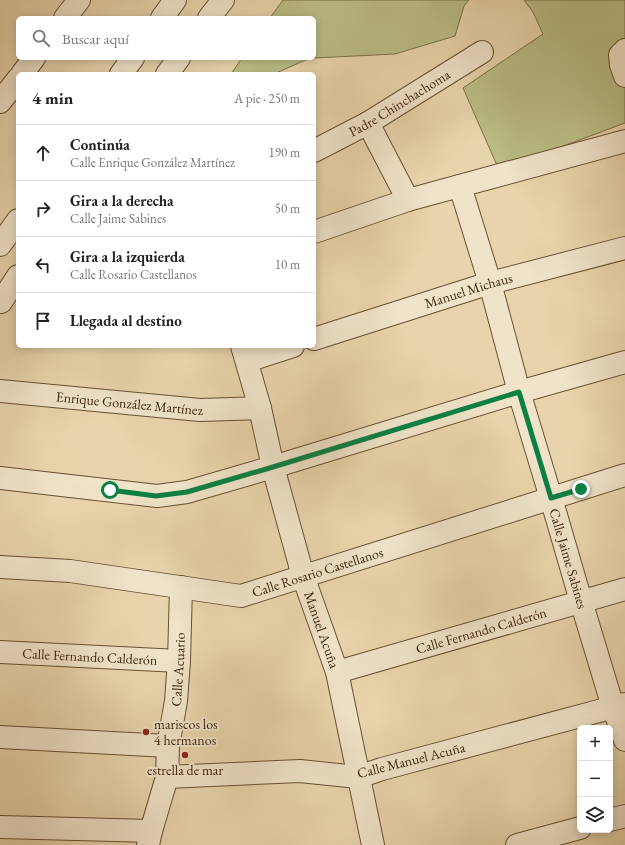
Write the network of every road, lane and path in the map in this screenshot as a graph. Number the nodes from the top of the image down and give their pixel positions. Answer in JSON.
{"nodes":[{"id":1,"x":79,"y":0,"type":"edge"},
{"id":2,"x":175,"y":0,"type":"edge"},
{"id":3,"x":223,"y":0,"type":"edge"},
{"id":4,"x":67,"y":16,"type":"edge"},
{"id":5,"x":163,"y":16,"type":"edge"},
{"id":6,"x":211,"y":16,"type":"edge"},
{"id":7,"x":482,"y":52,"type":"dead end"},
{"id":8,"x":32,"y":60,"type":"edge"},
{"id":9,"x":132,"y":60,"type":"edge"},
{"id":10,"x":178,"y":60,"type":"edge"},
{"id":11,"x":24,"y":72,"type":"edge"},
{"id":12,"x":122,"y":72,"type":"edge"},
{"id":13,"x":168,"y":72,"type":"edge"},
{"id":14,"x":16,"y":82,"type":"edge"},
{"id":15,"x":0,"y":102,"type":"edge"},
{"id":16,"x":368,"y":122,"type":"junction"},
{"id":17,"x":625,"y":141,"type":"edge"},
{"id":18,"x":316,"y":150,"type":"edge"},
{"id":19,"x":460,"y":186,"type":"junction"},
{"id":20,"x":408,"y":200,"type":"junction"},
{"id":21,"x":16,"y":223,"type":"edge"},
{"id":22,"x":316,"y":231,"type":"edge"},
{"id":23,"x":0,"y":245,"type":"edge"},
{"id":24,"x":625,"y":248,"type":"edge"},
{"id":25,"x":16,"y":280,"type":"edge"},
{"id":26,"x":490,"y":283,"type":"junction"},
{"id":27,"x":6,"y":303,"type":"edge"},
{"id":28,"x":316,"y":338,"type":"edge"},
{"id":29,"x":279,"y":348,"type":"edge"},
{"id":30,"x":244,"y":353,"type":"edge"},
{"id":31,"x":625,"y":362,"type":"edge"},
{"id":32,"x":0,"y":391,"type":"edge"},
{"id":33,"x":519,"y":392,"type":"junction"},
{"id":34,"x":260,"y":408,"type":"junction"},
{"id":35,"x":273,"y":467,"type":"junction"},
{"id":36,"x":625,"y":475,"type":"edge"},
{"id":37,"x":0,"y":478,"type":"edge"},
{"id":38,"x":551,"y":498,"type":"junction"},
{"id":39,"x":0,"y":566,"type":"edge"},
{"id":40,"x":303,"y":576,"type":"junction"},
{"id":41,"x":181,"y":587,"type":"junction"},
{"id":42,"x":625,"y":589,"type":"edge"},
{"id":43,"x":581,"y":601,"type":"junction"},
{"id":44,"x":0,"y":652,"type":"edge"},
{"id":45,"x":179,"y":661,"type":"junction"},
{"id":46,"x":337,"y":672,"type":"junction"},
{"id":47,"x":619,"y":705,"type":"edge"},
{"id":48,"x":0,"y":737,"type":"edge"},
{"id":49,"x":625,"y":740,"type":"edge"},
{"id":50,"x":168,"y":746,"type":"junction"},
{"id":51,"x":167,"y":777,"type":"junction"},
{"id":52,"x":358,"y":777,"type":"junction"},
{"id":53,"x":625,"y":816,"type":"edge"},
{"id":54,"x":613,"y":819,"type":"edge"},
{"id":55,"x":0,"y":827,"type":"edge"},
{"id":56,"x":577,"y":829,"type":"edge"},
{"id":57,"x":150,"y":838,"type":"edge"},
{"id":58,"x":373,"y":845,"type":"edge"},
{"id":59,"x":517,"y":845,"type":"edge"}],
"edges":[{"from":1,"to":4,"type":"street"},
{"from":2,"to":5,"type":"street"},
{"from":3,"to":6,"type":"street"},
{"from":7,"to":16,"type":"street","name":"Padre Chinchachoma"},
{"from":8,"to":11,"type":"street"},
{"from":9,"to":12,"type":"street"},
{"from":10,"to":13,"type":"street"},
{"from":14,"to":15,"type":"street"},
{"from":16,"to":18,"type":"street","name":"Padre Chinchachoma"},
{"from":16,"to":20,"type":"street"},
{"from":17,"to":19,"type":"street"},
{"from":19,"to":20,"type":"street"},
{"from":19,"to":26,"type":"street","name":"Calle Jaime Sabines"},
{"from":20,"to":22,"type":"street"},
{"from":21,"to":23,"type":"street"},
{"from":24,"to":26,"type":"street","name":"Manuel Michaus"},
{"from":25,"to":27,"type":"street"},
{"from":26,"to":28,"type":"street","name":"Manuel Michaus"},
{"from":26,"to":33,"type":"street","name":"Calle Jaime Sabines"},
{"from":29,"to":30,"type":"street"},
{"from":30,"to":34,"type":"street","name":"Manuel Acuña"},
{"from":31,"to":33,"type":"street"},
{"from":32,"to":34,"type":"street","name":"Enrique González Martínez"},
{"from":33,"to":35,"type":"street"},
{"from":33,"to":38,"type":"street","name":"Calle Jaime Sabines"},
{"from":34,"to":35,"type":"street","name":"Manuel Acuña"},
{"from":35,"to":37,"type":"street"},
{"from":35,"to":40,"type":"street","name":"Manuel Acuña"},
{"from":36,"to":38,"type":"street","name":"Calle Rosario Castellanos"},
{"from":38,"to":40,"type":"street","name":"Calle Rosario Castellanos"},
{"from":38,"to":43,"type":"street","name":"Calle Jaime Sabines"},
{"from":39,"to":41,"type":"street","name":"Calle Rosario Castellanos"},
{"from":40,"to":41,"type":"street","name":"Calle Rosario Castellanos"},
{"from":40,"to":46,"type":"street","name":"Manuel Acuña"},
{"from":41,"to":45,"type":"street","name":"Calle Acuario"},
{"from":42,"to":43,"type":"street","name":"Calle Fernando Calderón"},
{"from":43,"to":46,"type":"street","name":"Calle Fernando Calderón"},
{"from":43,"to":47,"type":"street","name":"Calle Jaime Sabines"},
{"from":44,"to":45,"type":"street","name":"Calle Fernando Calderón"},
{"from":45,"to":50,"type":"street","name":"Calle Acuario"},
{"from":46,"to":52,"type":"street","name":"Manuel Acuña"},
{"from":47,"to":49,"type":"street","name":"Calle Jaime Sabines"},
{"from":47,"to":52,"type":"street","name":"Calle Manuel Acuña"},
{"from":48,"to":50,"type":"street"},
{"from":50,"to":51,"type":"street","name":"Calle Acuario"},
{"from":51,"to":52,"type":"street","name":"Calle Manuel Acuña"},
{"from":51,"to":57,"type":"street","name":"Calle Acuario"},
{"from":52,"to":58,"type":"street","name":"Manuel Acuña"},
{"from":53,"to":54,"type":"street"},
{"from":55,"to":57,"type":"street"},
{"from":56,"to":59,"type":"street"}]}
